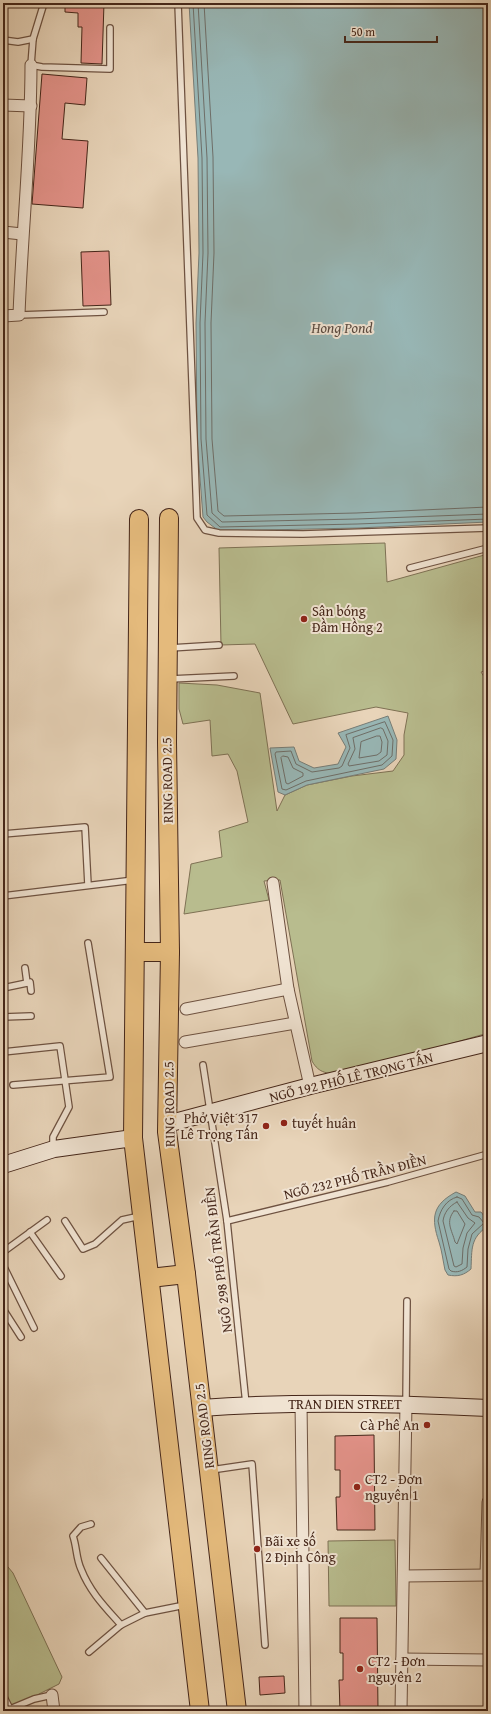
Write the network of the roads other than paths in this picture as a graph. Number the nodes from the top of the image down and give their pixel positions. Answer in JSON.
{"nodes":[{"id":1,"x":44,"y":3,"type":"edge"},
{"id":2,"x":178,"y":3,"type":"edge"},
{"id":3,"x":110,"y":28,"type":"dead end"},
{"id":4,"x":33,"y":39,"type":"junction"},
{"id":5,"x":3,"y":40,"type":"edge"},
{"id":6,"x":31,"y":65,"type":"junction"},
{"id":7,"x":3,"y":105,"type":"edge"},
{"id":8,"x":31,"y":106,"type":"junction"},
{"id":9,"x":3,"y":232,"type":"edge"},
{"id":10,"x":22,"y":234,"type":"junction"},
{"id":11,"x":104,"y":312,"type":"dead end"},
{"id":12,"x":19,"y":315,"type":"junction"},
{"id":13,"x":3,"y":316,"type":"edge"},
{"id":14,"x":139,"y":518,"type":"dead end"},
{"id":15,"x":169,"y":518,"type":"dead end"},
{"id":16,"x":488,"y":528,"type":"edge"},
{"id":17,"x":488,"y":548,"type":"edge"},
{"id":18,"x":410,"y":568,"type":"dead end"},
{"id":19,"x":167,"y":596,"type":"junction"},
{"id":20,"x":138,"y":598,"type":"junction"},
{"id":21,"x":219,"y":645,"type":"dead end"},
{"id":22,"x":167,"y":648,"type":"junction"},
{"id":23,"x":234,"y":676,"type":"dead end"},
{"id":24,"x":167,"y":679,"type":"junction"},
{"id":25,"x":3,"y":834,"type":"edge"},
{"id":26,"x":136,"y":879,"type":"junction"},
{"id":27,"x":273,"y":883,"type":"dead end"},
{"id":28,"x":88,"y":886,"type":"junction"},
{"id":29,"x":3,"y":896,"type":"edge"},
{"id":30,"x":88,"y":943,"type":"dead end"},
{"id":31,"x":136,"y":952,"type":"junction"},
{"id":32,"x":170,"y":952,"type":"junction"},
{"id":33,"x":25,"y":968,"type":"dead end"},
{"id":34,"x":27,"y":982,"type":"junction"},
{"id":35,"x":3,"y":988,"type":"edge"},
{"id":36,"x":288,"y":990,"type":"junction"},
{"id":37,"x":32,"y":991,"type":"dead end"},
{"id":38,"x":186,"y":1008,"type":"dead end"},
{"id":39,"x":32,"y":1016,"type":"dead end"},
{"id":40,"x":3,"y":1017,"type":"edge"},
{"id":41,"x":295,"y":1023,"type":"junction"},
{"id":42,"x":185,"y":1042,"type":"dead end"},
{"id":43,"x":488,"y":1043,"type":"edge"},
{"id":44,"x":3,"y":1052,"type":"edge"},
{"id":45,"x":203,"y":1065,"type":"dead end"},
{"id":46,"x":66,"y":1081,"type":"junction"},
{"id":47,"x":13,"y":1085,"type":"dead end"},
{"id":48,"x":310,"y":1086,"type":"junction"},
{"id":49,"x":210,"y":1113,"type":"junction"},
{"id":50,"x":167,"y":1124,"type":"junction"},
{"id":51,"x":134,"y":1138,"type":"junction"},
{"id":52,"x":54,"y":1148,"type":"junction"},
{"id":53,"x":488,"y":1154,"type":"edge"},
{"id":54,"x":3,"y":1165,"type":"edge"},
{"id":55,"x":142,"y":1216,"type":"junction"},
{"id":56,"x":47,"y":1220,"type":"dead end"},
{"id":57,"x":65,"y":1221,"type":"dead end"},
{"id":58,"x":227,"y":1221,"type":"junction"},
{"id":59,"x":30,"y":1232,"type":"junction"},
{"id":60,"x":3,"y":1252,"type":"edge"},
{"id":61,"x":3,"y":1265,"type":"edge"},
{"id":62,"x":186,"y":1274,"type":"junction"},
{"id":63,"x":61,"y":1276,"type":"dead end"},
{"id":64,"x":150,"y":1278,"type":"junction"},
{"id":65,"x":407,"y":1301,"type":"dead end"},
{"id":66,"x":3,"y":1309,"type":"edge"},
{"id":67,"x":34,"y":1328,"type":"dead end"},
{"id":68,"x":21,"y":1337,"type":"dead end"},
{"id":69,"x":300,"y":1403,"type":"junction"},
{"id":70,"x":406,"y":1403,"type":"junction"},
{"id":71,"x":246,"y":1405,"type":"junction"},
{"id":72,"x":201,"y":1408,"type":"junction"},
{"id":73,"x":488,"y":1408,"type":"edge"},
{"id":74,"x":209,"y":1470,"type":"junction"},
{"id":75,"x":488,"y":1502,"type":"edge"},
{"id":76,"x":91,"y":1524,"type":"dead end"},
{"id":77,"x":101,"y":1558,"type":"dead end"},
{"id":78,"x":487,"y":1575,"type":"edge"},
{"id":79,"x":404,"y":1576,"type":"junction"},
{"id":80,"x":188,"y":1605,"type":"junction"},
{"id":81,"x":145,"y":1613,"type":"junction"},
{"id":82,"x":121,"y":1625,"type":"junction"},
{"id":83,"x":265,"y":1645,"type":"dead end"},
{"id":84,"x":89,"y":1652,"type":"dead end"},
{"id":85,"x":402,"y":1659,"type":"junction"},
{"id":86,"x":488,"y":1660,"type":"edge"},
{"id":87,"x":3,"y":1695,"type":"edge"},
{"id":88,"x":52,"y":1695,"type":"joint"},
{"id":89,"x":196,"y":1709,"type":"edge"},
{"id":90,"x":54,"y":1711,"type":"edge"},
{"id":91,"x":237,"y":1711,"type":"edge"},
{"id":92,"x":305,"y":1711,"type":"edge"},
{"id":93,"x":401,"y":1711,"type":"edge"}],
"edges":[{"from":1,"to":4,"type":"lane"},
{"from":2,"to":16,"type":"lane"},
{"from":3,"to":6,"type":"lane"},
{"from":4,"to":5,"type":"lane"},
{"from":4,"to":6,"type":"lane"},
{"from":6,"to":8,"type":"street"},
{"from":7,"to":8,"type":"street"},
{"from":8,"to":10,"type":"street"},
{"from":9,"to":10,"type":"street"},
{"from":10,"to":12,"type":"street"},
{"from":11,"to":12,"type":"lane"},
{"from":12,"to":13,"type":"street"},
{"from":14,"to":20,"type":"main road"},
{"from":15,"to":19,"type":"main road","name":"RING ROAD 2.5"},
{"from":17,"to":18,"type":"lane"},
{"from":19,"to":20,"type":"main road"},
{"from":19,"to":22,"type":"main road","name":"RING ROAD 2.5"},
{"from":20,"to":26,"type":"main road"},
{"from":21,"to":22,"type":"lane"},
{"from":22,"to":24,"type":"main road","name":"RING ROAD 2.5"},
{"from":23,"to":24,"type":"lane"},
{"from":24,"to":32,"type":"main road","name":"RING ROAD 2.5"},
{"from":25,"to":28,"type":"lane"},
{"from":26,"to":28,"type":"lane"},
{"from":26,"to":31,"type":"main road"},
{"from":27,"to":36,"type":"street"},
{"from":28,"to":29,"type":"lane"},
{"from":30,"to":46,"type":"lane"},
{"from":31,"to":32,"type":"main road"},
{"from":31,"to":51,"type":"main road"},
{"from":32,"to":50,"type":"main road","name":"RING ROAD 2.5"},
{"from":33,"to":34,"type":"lane"},
{"from":34,"to":35,"type":"lane"},
{"from":34,"to":37,"type":"lane"},
{"from":36,"to":38,"type":"street"},
{"from":36,"to":41,"type":"street"},
{"from":39,"to":40,"type":"lane"},
{"from":41,"to":42,"type":"street"},
{"from":41,"to":48,"type":"street"},
{"from":43,"to":48,"type":"street","name":"NGÕ 192 PHỐ LÊ TRỌNG TẤN"},
{"from":44,"to":46,"type":"lane"},
{"from":45,"to":49,"type":"lane","name":"NGÕ 298 PHỐ TRẦN ĐIỀN"},
{"from":46,"to":47,"type":"lane"},
{"from":46,"to":52,"type":"lane"},
{"from":48,"to":49,"type":"street","name":"NGÕ 192 PHỐ LÊ TRỌNG TẤN"},
{"from":49,"to":50,"type":"street","name":"NGÕ 192 PHỐ LÊ TRỌNG TẤN"},
{"from":49,"to":58,"type":"lane","name":"NGÕ 298 PHỐ TRẦN ĐIỀN"},
{"from":50,"to":62,"type":"main road","name":"RING ROAD 2.5"},
{"from":51,"to":52,"type":"street"},
{"from":51,"to":55,"type":"main road"},
{"from":52,"to":54,"type":"street"},
{"from":53,"to":58,"type":"lane","name":"NGÕ 232 PHỐ TRẦN ĐIỀN"},
{"from":55,"to":57,"type":"lane"},
{"from":55,"to":64,"type":"main road"},
{"from":56,"to":59,"type":"lane"},
{"from":58,"to":71,"type":"lane","name":"NGÕ 298 PHỐ TRẦN ĐIỀN"},
{"from":59,"to":60,"type":"lane"},
{"from":59,"to":63,"type":"lane"},
{"from":61,"to":67,"type":"lane"},
{"from":62,"to":64,"type":"main road"},
{"from":62,"to":72,"type":"main road","name":"RING ROAD 2.5"},
{"from":64,"to":80,"type":"main road"},
{"from":65,"to":70,"type":"lane"},
{"from":66,"to":68,"type":"lane"},
{"from":69,"to":70,"type":"street","name":"TRAN DIEN STREET"},
{"from":69,"to":71,"type":"street","name":"TRAN DIEN STREET"},
{"from":69,"to":92,"type":"street"},
{"from":70,"to":73,"type":"street","name":"TRAN DIEN STREET"},
{"from":70,"to":79,"type":"street"},
{"from":71,"to":72,"type":"street","name":"TRAN DIEN STREET"},
{"from":72,"to":74,"type":"main road","name":"RING ROAD 2.5"},
{"from":74,"to":83,"type":"lane"},
{"from":74,"to":91,"type":"main road","name":"RING ROAD 2.5"},
{"from":75,"to":78,"type":"street"},
{"from":76,"to":82,"type":"lane"},
{"from":77,"to":81,"type":"lane"},
{"from":78,"to":79,"type":"street"},
{"from":79,"to":85,"type":"street"},
{"from":80,"to":81,"type":"lane"},
{"from":80,"to":89,"type":"main road"},
{"from":81,"to":82,"type":"lane"},
{"from":82,"to":84,"type":"lane"},
{"from":85,"to":86,"type":"street"},
{"from":85,"to":93,"type":"street"},
{"from":87,"to":88,"type":"lane"},
{"from":88,"to":90,"type":"street"}]}
